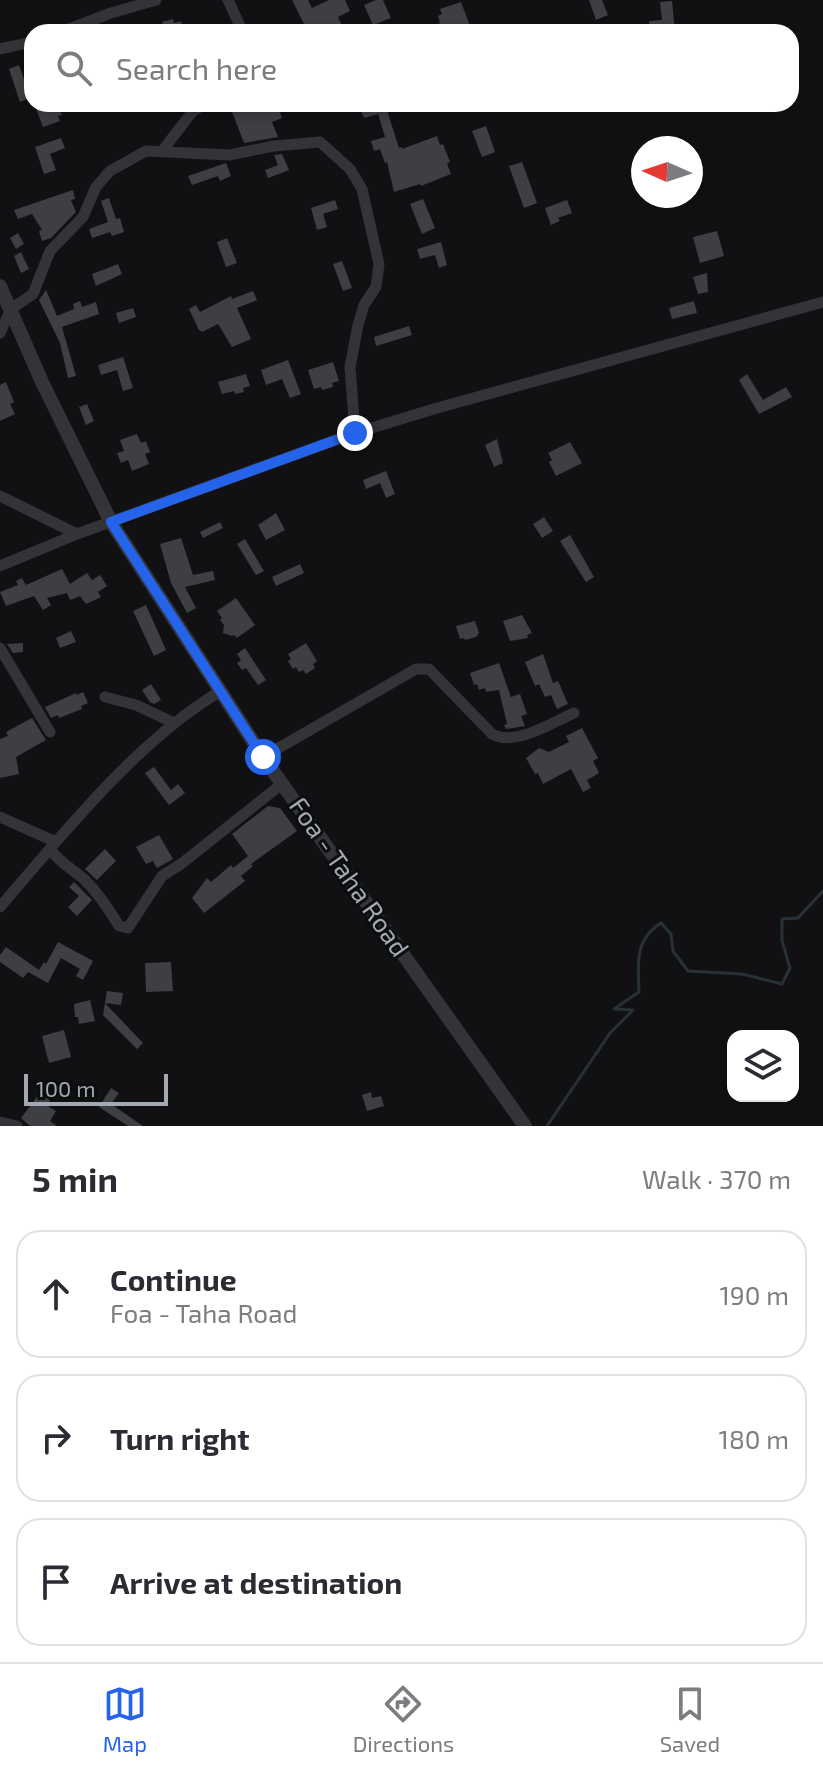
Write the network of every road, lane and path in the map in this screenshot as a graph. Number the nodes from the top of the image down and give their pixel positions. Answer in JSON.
{"nodes":[{"id":1,"x":156,"y":0,"type":"edge"},
{"id":2,"x":228,"y":0,"type":"edge"},
{"id":3,"x":82,"y":24,"type":"edge"},
{"id":4,"x":239,"y":24,"type":"edge"},
{"id":5,"x":24,"y":44,"type":"edge"},
{"id":6,"x":0,"y":49,"type":"edge"},
{"id":7,"x":192,"y":112,"type":"edge"},
{"id":8,"x":162,"y":151,"type":"junction"},
{"id":9,"x":0,"y":286,"type":"edge"},
{"id":10,"x":823,"y":302,"type":"edge"},
{"id":11,"x":11,"y":309,"type":"junction"},
{"id":12,"x":0,"y":333,"type":"edge"},
{"id":13,"x":355,"y":433,"type":"junction"},
{"id":14,"x":0,"y":496,"type":"edge"},
{"id":15,"x":111,"y":522,"type":"junction"},
{"id":16,"x":77,"y":534,"type":"junction"},
{"id":17,"x":0,"y":566,"type":"edge"},
{"id":18,"x":0,"y":648,"type":"edge"},
{"id":19,"x":219,"y":692,"type":"junction"},
{"id":20,"x":105,"y":697,"type":"dead end"},
{"id":21,"x":574,"y":713,"type":"dead end"},
{"id":22,"x":174,"y":723,"type":"junction"},
{"id":23,"x":50,"y":732,"type":"dead end"},
{"id":24,"x":263,"y":757,"type":"junction"},
{"id":25,"x":283,"y":783,"type":"junction"},
{"id":26,"x":0,"y":817,"type":"edge"},
{"id":27,"x":53,"y":845,"type":"junction"},
{"id":28,"x":0,"y":907,"type":"edge"},
{"id":29,"x":0,"y":1122,"type":"edge"},
{"id":30,"x":17,"y":1126,"type":"edge"},
{"id":31,"x":525,"y":1126,"type":"edge"}],
"edges":[{"from":1,"to":3,"type":"street"},
{"from":2,"to":4,"type":"street"},
{"from":5,"to":6,"type":"street"},
{"from":7,"to":8,"type":"street"},
{"from":8,"to":11,"type":"street"},
{"from":8,"to":13,"type":"street"},
{"from":9,"to":11,"type":"street","name":"Foa - Taha Road"},
{"from":10,"to":13,"type":"street"},
{"from":11,"to":12,"type":"street"},
{"from":11,"to":15,"type":"street","name":"Foa - Taha Road"},
{"from":13,"to":15,"type":"street"},
{"from":14,"to":16,"type":"street"},
{"from":15,"to":16,"type":"street"},
{"from":15,"to":19,"type":"street","name":"Foa - Taha Road"},
{"from":16,"to":17,"type":"street"},
{"from":18,"to":23,"type":"street"},
{"from":19,"to":22,"type":"street"},
{"from":19,"to":24,"type":"street","name":"Foa - Taha Road"},
{"from":20,"to":22,"type":"street"},
{"from":21,"to":24,"type":"street"},
{"from":22,"to":27,"type":"street"},
{"from":24,"to":25,"type":"street","name":"Foa - Taha Road"},
{"from":25,"to":27,"type":"street"},
{"from":25,"to":31,"type":"street","name":"Foa - Taha Road"},
{"from":26,"to":27,"type":"street"},
{"from":27,"to":28,"type":"street"},
{"from":29,"to":30,"type":"street"}]}
